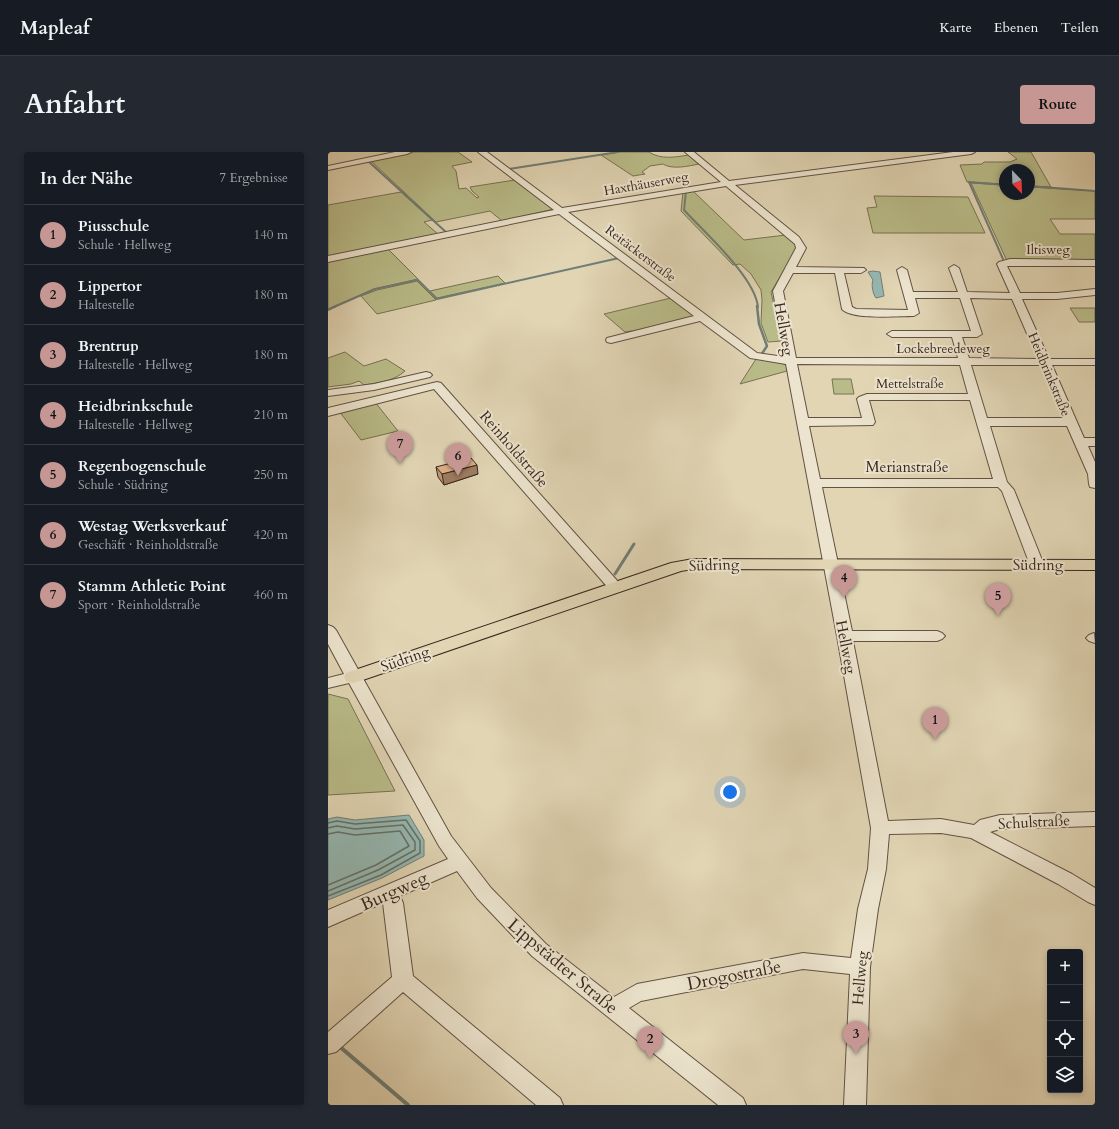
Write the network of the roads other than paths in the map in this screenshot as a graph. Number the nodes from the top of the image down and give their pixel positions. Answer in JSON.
{"nodes":[{"id":1,"x":407,"y":152,"type":"edge"},
{"id":2,"x":482,"y":152,"type":"edge"},
{"id":3,"x":689,"y":152,"type":"edge"},
{"id":4,"x":971,"y":152,"type":"edge"},
{"id":5,"x":328,"y":168,"type":"edge"},
{"id":6,"x":726,"y":183,"type":"junction"},
{"id":7,"x":561,"y":211,"type":"junction"},
{"id":8,"x":328,"y":259,"type":"edge"},
{"id":9,"x":1095,"y":263,"type":"edge"},
{"id":10,"x":1002,"y":264,"type":"joint"},
{"id":11,"x":954,"y":268,"type":"dead end"},
{"id":12,"x":790,"y":270,"type":"junction"},
{"id":13,"x":839,"y":270,"type":"junction"},
{"id":14,"x":862,"y":270,"type":"dead end"},
{"id":15,"x":902,"y":270,"type":"dead end"},
{"id":16,"x":1095,"y":292,"type":"edge"},
{"id":17,"x":910,"y":295,"type":"junction"},
{"id":18,"x":963,"y":295,"type":"junction"},
{"id":19,"x":1016,"y":295,"type":"junction"},
{"id":20,"x":702,"y":317,"type":"junction"},
{"id":21,"x":892,"y":334,"type":"dead end"},
{"id":22,"x":956,"y":334,"type":"junction"},
{"id":23,"x":610,"y":340,"type":"dead end"},
{"id":24,"x":790,"y":361,"type":"junction"},
{"id":25,"x":965,"y":362,"type":"junction"},
{"id":26,"x":1045,"y":362,"type":"junction"},
{"id":27,"x":1095,"y":362,"type":"edge"},
{"id":28,"x":426,"y":375,"type":"dead end"},
{"id":29,"x":328,"y":393,"type":"edge"},
{"id":30,"x":976,"y":397,"type":"junction"},
{"id":31,"x":328,"y":412,"type":"edge"},
{"id":32,"x":802,"y":422,"type":"junction"},
{"id":33,"x":982,"y":422,"type":"junction"},
{"id":34,"x":1070,"y":422,"type":"junction"},
{"id":35,"x":1079,"y":442,"type":"junction"},
{"id":36,"x":1095,"y":442,"type":"edge"},
{"id":37,"x":814,"y":483,"type":"junction"},
{"id":38,"x":1001,"y":483,"type":"junction"},
{"id":39,"x":1095,"y":484,"type":"edge"},
{"id":40,"x":830,"y":564,"type":"junction"},
{"id":41,"x":1037,"y":565,"type":"junction"},
{"id":42,"x":1095,"y":565,"type":"edge"},
{"id":43,"x":616,"y":588,"type":"junction"},
{"id":44,"x":328,"y":630,"type":"edge"},
{"id":45,"x":845,"y":636,"type":"junction"},
{"id":46,"x":937,"y":636,"type":"dead end"},
{"id":47,"x":353,"y":677,"type":"junction"},
{"id":48,"x":328,"y":683,"type":"edge"},
{"id":49,"x":1095,"y":819,"type":"edge"},
{"id":50,"x":880,"y":828,"type":"junction"},
{"id":51,"x":977,"y":833,"type":"junction"},
{"id":52,"x":459,"y":862,"type":"junction"},
{"id":53,"x":389,"y":892,"type":"junction"},
{"id":54,"x":1095,"y":897,"type":"edge"},
{"id":55,"x":328,"y":919,"type":"edge"},
{"id":56,"x":860,"y":967,"type":"junction"},
{"id":57,"x":403,"y":980,"type":"junction"},
{"id":58,"x":614,"y":1010,"type":"junction"},
{"id":59,"x":331,"y":1042,"type":"edge"},
{"id":60,"x":552,"y":1105,"type":"edge"},
{"id":61,"x":735,"y":1105,"type":"edge"},
{"id":62,"x":855,"y":1105,"type":"edge"}],
"edges":[{"from":1,"to":5,"type":"street"},
{"from":2,"to":7,"type":"street","name":"Reitäckerstraße"},
{"from":3,"to":6,"type":"street","name":"Hellweg"},
{"from":4,"to":6,"type":"street","name":"Haxthäuserweg"},
{"from":6,"to":7,"type":"street","name":"Haxthäuserweg"},
{"from":6,"to":12,"type":"street","name":"Hellweg"},
{"from":7,"to":8,"type":"street","name":"Haxthäuserweg"},
{"from":7,"to":20,"type":"street","name":"Reitäckerstraße"},
{"from":9,"to":10,"type":"street","name":"Iltisweg"},
{"from":10,"to":19,"type":"street","name":"Heidbrinkstraße"},
{"from":11,"to":18,"type":"street"},
{"from":12,"to":13,"type":"street"},
{"from":12,"to":24,"type":"street","name":"Hellweg"},
{"from":13,"to":14,"type":"street"},
{"from":13,"to":17,"type":"street"},
{"from":15,"to":17,"type":"street"},
{"from":16,"to":19,"type":"street"},
{"from":17,"to":18,"type":"street"},
{"from":18,"to":19,"type":"street"},
{"from":18,"to":22,"type":"street"},
{"from":19,"to":26,"type":"street","name":"Heidbrinkstraße"},
{"from":20,"to":23,"type":"street"},
{"from":20,"to":24,"type":"street","name":"Reitäckerstraße"},
{"from":21,"to":22,"type":"street"},
{"from":22,"to":25,"type":"street"},
{"from":24,"to":25,"type":"street","name":"Lockebreedeweg"},
{"from":24,"to":32,"type":"street","name":"Hellweg"},
{"from":25,"to":26,"type":"street","name":"Lockebreedeweg"},
{"from":25,"to":30,"type":"street"},
{"from":26,"to":27,"type":"street","name":"Lockebreedeweg"},
{"from":26,"to":34,"type":"street","name":"Heidbrinkstraße"},
{"from":28,"to":29,"type":"street"},
{"from":30,"to":32,"type":"street","name":"Mettelstraße"},
{"from":30,"to":33,"type":"street"},
{"from":31,"to":43,"type":"street","name":"Reinholdstraße"},
{"from":32,"to":37,"type":"street","name":"Hellweg"},
{"from":33,"to":34,"type":"street"},
{"from":33,"to":38,"type":"street"},
{"from":34,"to":35,"type":"street","name":"Heidbrinkstraße"},
{"from":35,"to":36,"type":"street"},
{"from":35,"to":39,"type":"street","name":"Heidbrinkstraße"},
{"from":37,"to":38,"type":"street","name":"Merianstraße"},
{"from":37,"to":40,"type":"street","name":"Hellweg"},
{"from":38,"to":41,"type":"street"},
{"from":40,"to":41,"type":"main road","name":"Südring"},
{"from":40,"to":43,"type":"main road","name":"Südring"},
{"from":40,"to":45,"type":"street","name":"Hellweg"},
{"from":41,"to":42,"type":"main road","name":"Südring"},
{"from":43,"to":47,"type":"main road","name":"Südring"},
{"from":44,"to":47,"type":"street","name":"Lippstädter Straße"},
{"from":45,"to":46,"type":"street"},
{"from":45,"to":50,"type":"street","name":"Hellweg"},
{"from":47,"to":48,"type":"street","name":"Südring"},
{"from":47,"to":52,"type":"street","name":"Lippstädter Straße"},
{"from":49,"to":51,"type":"street","name":"Schulstraße"},
{"from":50,"to":51,"type":"street","name":"Schulstraße"},
{"from":50,"to":56,"type":"street","name":"Hellweg"},
{"from":51,"to":54,"type":"street"},
{"from":52,"to":53,"type":"street","name":"Burgweg"},
{"from":52,"to":58,"type":"street","name":"Lippstädter Straße"},
{"from":53,"to":55,"type":"street","name":"Burgweg"},
{"from":53,"to":57,"type":"street"},
{"from":56,"to":58,"type":"street","name":"Drogostraße"},
{"from":56,"to":62,"type":"street","name":"Hellweg"},
{"from":57,"to":59,"type":"street"},
{"from":57,"to":60,"type":"street"},
{"from":58,"to":61,"type":"street","name":"Lippstädter Straße"}]}
